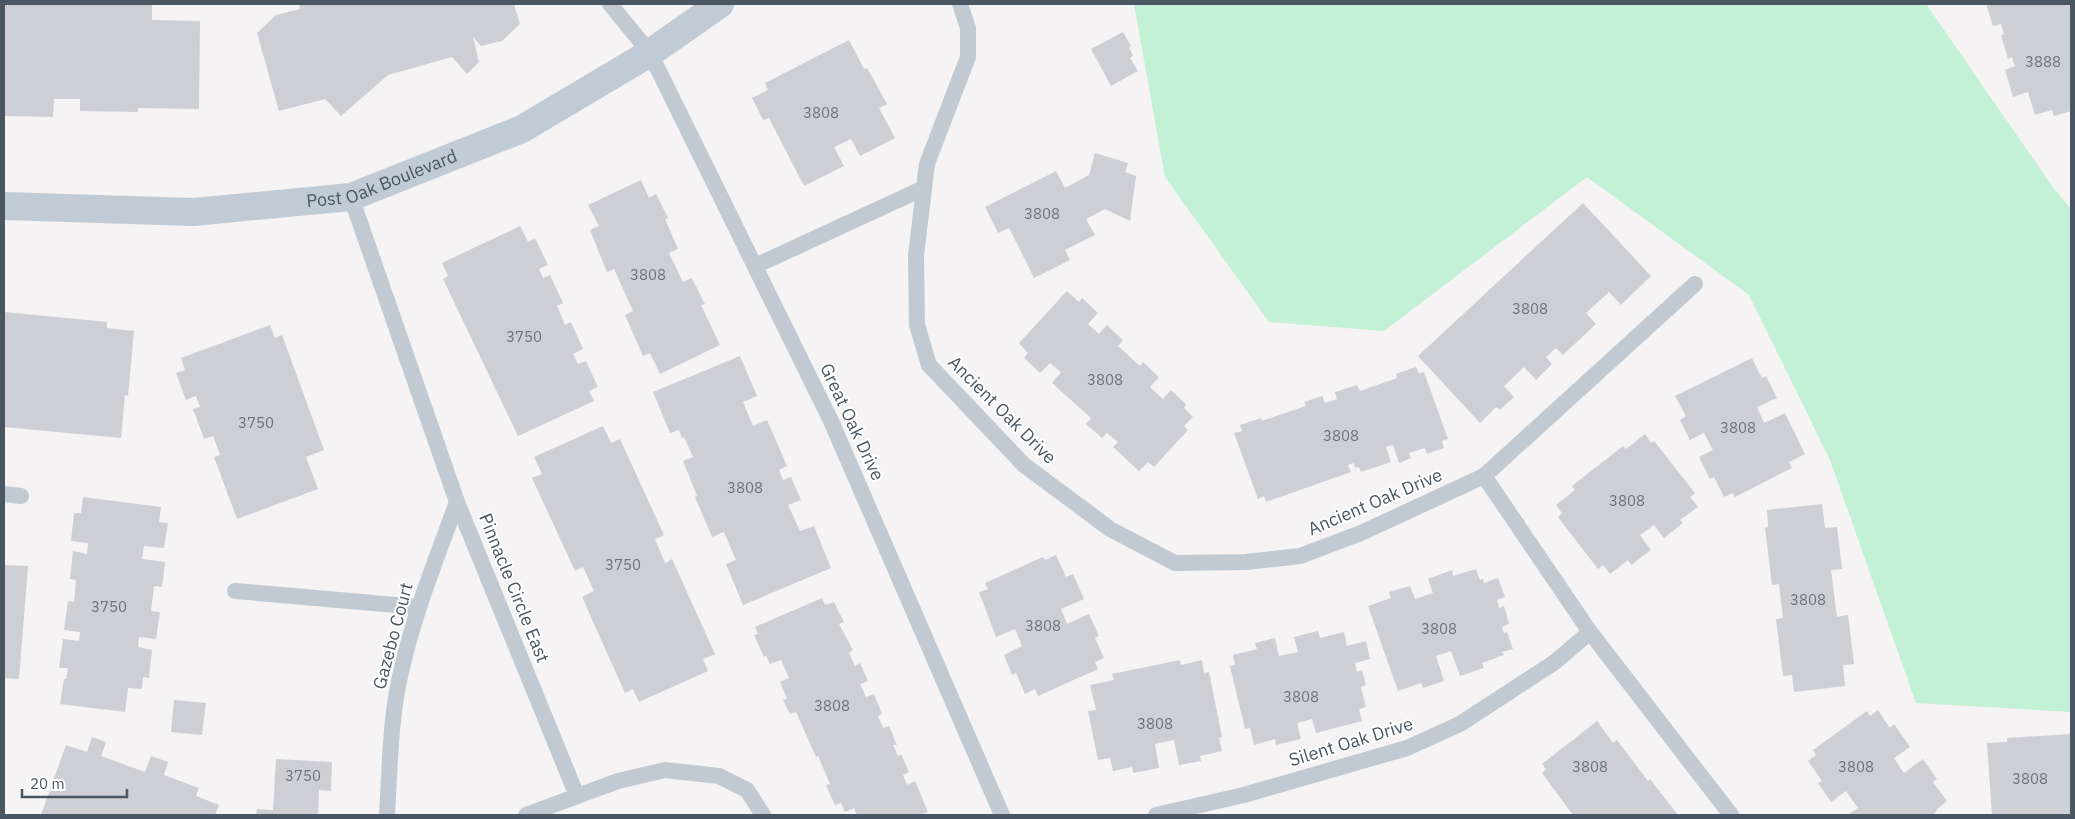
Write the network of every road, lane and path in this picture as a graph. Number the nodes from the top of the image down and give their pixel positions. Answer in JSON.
{"nodes":[{"id":1,"x":610,"y":4,"type":"edge"},
{"id":2,"x":720,"y":4,"type":"edge"},
{"id":3,"x":960,"y":4,"type":"edge"},
{"id":4,"x":650,"y":53,"type":"junction"},
{"id":5,"x":924,"y":188,"type":"junction"},
{"id":6,"x":351,"y":197,"type":"junction"},
{"id":7,"x":4,"y":206,"type":"edge"},
{"id":8,"x":755,"y":266,"type":"junction"},
{"id":9,"x":1695,"y":284,"type":"dead end"},
{"id":10,"x":1484,"y":476,"type":"junction"},
{"id":11,"x":4,"y":494,"type":"edge"},
{"id":12,"x":21,"y":496,"type":"dead end"},
{"id":13,"x":457,"y":502,"type":"junction"},
{"id":14,"x":235,"y":591,"type":"dead end"},
{"id":15,"x":419,"y":607,"type":"junction"},
{"id":16,"x":1590,"y":632,"type":"junction"},
{"id":17,"x":577,"y":796,"type":"junction"},
{"id":18,"x":387,"y":815,"type":"edge"},
{"id":19,"x":526,"y":815,"type":"edge"},
{"id":20,"x":763,"y":815,"type":"edge"},
{"id":21,"x":1002,"y":815,"type":"edge"},
{"id":22,"x":1156,"y":815,"type":"edge"},
{"id":23,"x":1732,"y":815,"type":"edge"}],
"edges":[{"from":1,"to":4,"type":"lane","name":"Great Oak Drive"},
{"from":2,"to":4,"type":"street","name":"Post Oak Boulevard"},
{"from":3,"to":5,"type":"lane","name":"Ancient Oak Drive"},
{"from":4,"to":6,"type":"street","name":"Post Oak Boulevard"},
{"from":4,"to":8,"type":"lane","name":"Great Oak Drive"},
{"from":5,"to":8,"type":"lane"},
{"from":5,"to":10,"type":"lane","name":"Ancient Oak Drive"},
{"from":6,"to":7,"type":"street","name":"Post Oak Boulevard"},
{"from":6,"to":13,"type":"lane","name":"Pinnacle Circle East"},
{"from":8,"to":21,"type":"lane","name":"Great Oak Drive"},
{"from":9,"to":10,"type":"lane","name":"Ancient Oak Drive"},
{"from":10,"to":16,"type":"lane"},
{"from":11,"to":12,"type":"lane"},
{"from":13,"to":15,"type":"lane","name":"Gazebo Court"},
{"from":13,"to":17,"type":"lane","name":"Pinnacle Circle East"},
{"from":14,"to":15,"type":"lane"},
{"from":15,"to":18,"type":"lane","name":"Gazebo Court"},
{"from":16,"to":22,"type":"lane","name":"Silent Oak Drive"},
{"from":16,"to":23,"type":"lane"},
{"from":17,"to":19,"type":"lane"},
{"from":17,"to":20,"type":"lane"}]}
